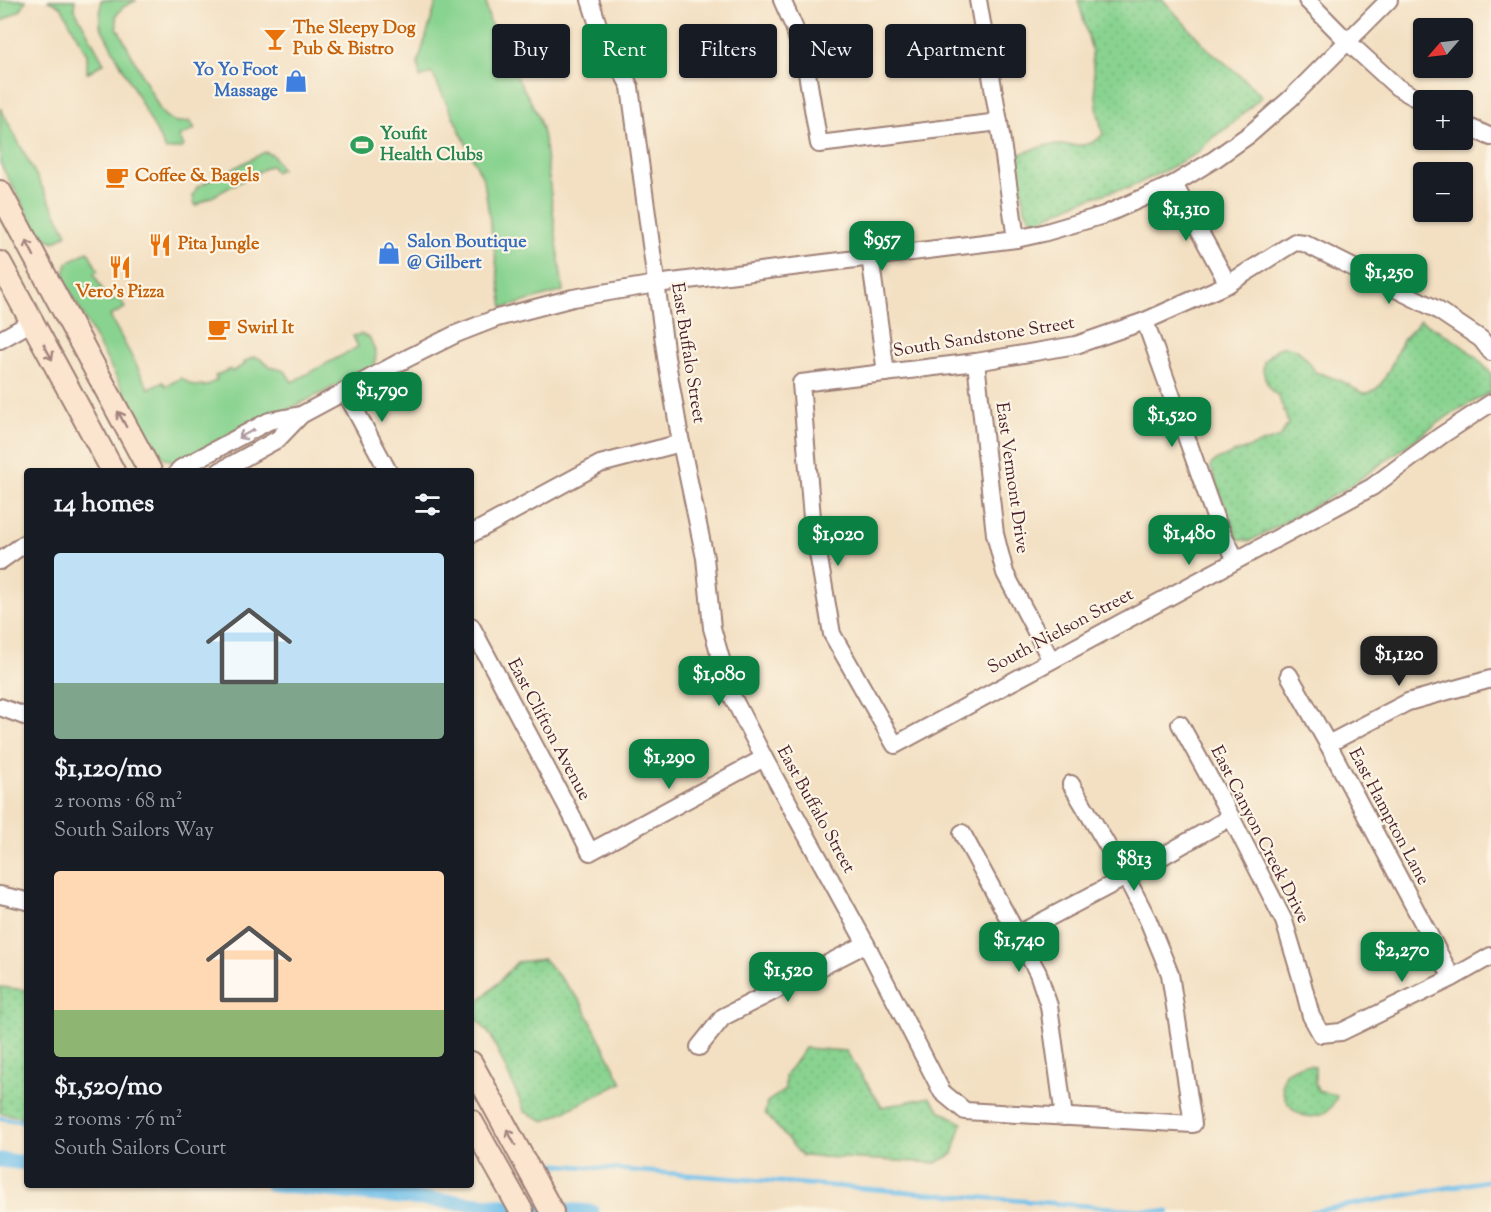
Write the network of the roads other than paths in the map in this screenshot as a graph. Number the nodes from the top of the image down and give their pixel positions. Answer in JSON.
{"nodes":[{"id":1,"x":590,"y":0,"type":"edge"},
{"id":2,"x":782,"y":0,"type":"edge"},
{"id":3,"x":978,"y":0,"type":"edge"},
{"id":4,"x":1307,"y":0,"type":"edge"},
{"id":5,"x":1389,"y":0,"type":"edge"},
{"id":6,"x":1348,"y":42,"type":"junction"},
{"id":7,"x":1413,"y":96,"type":"edge"},
{"id":8,"x":999,"y":122,"type":"junction"},
{"id":9,"x":1473,"y":129,"type":"edge"},
{"id":10,"x":1491,"y":137,"type":"edge"},
{"id":11,"x":1174,"y":184,"type":"junction"},
{"id":12,"x":0,"y":192,"type":"edge"},
{"id":13,"x":1016,"y":239,"type":"junction"},
{"id":14,"x":870,"y":256,"type":"junction"},
{"id":15,"x":0,"y":263,"type":"edge"},
{"id":16,"x":656,"y":284,"type":"junction"},
{"id":17,"x":1228,"y":284,"type":"junction"},
{"id":18,"x":1145,"y":321,"type":"junction"},
{"id":19,"x":32,"y":322,"type":"junction"},
{"id":20,"x":0,"y":340,"type":"edge"},
{"id":21,"x":1491,"y":352,"type":"edge"},
{"id":22,"x":976,"y":362,"type":"junction"},
{"id":23,"x":95,"y":368,"type":"junction"},
{"id":24,"x":886,"y":373,"type":"junction"},
{"id":25,"x":345,"y":391,"type":"junction"},
{"id":26,"x":1491,"y":403,"type":"edge"},
{"id":27,"x":301,"y":415,"type":"junction"},
{"id":28,"x":681,"y":443,"type":"junction"},
{"id":29,"x":111,"y":468,"type":"edge"},
{"id":30,"x":148,"y":468,"type":"edge"},
{"id":31,"x":181,"y":468,"type":"edge"},
{"id":32,"x":225,"y":468,"type":"edge"},
{"id":33,"x":386,"y":468,"type":"edge"},
{"id":34,"x":474,"y":532,"type":"edge"},
{"id":35,"x":24,"y":544,"type":"edge"},
{"id":36,"x":1236,"y":560,"type":"junction"},
{"id":37,"x":0,"y":561,"type":"edge"},
{"id":38,"x":474,"y":632,"type":"edge"},
{"id":39,"x":1051,"y":660,"type":"junction"},
{"id":40,"x":1289,"y":675,"type":"dead end"},
{"id":41,"x":1491,"y":679,"type":"edge"},
{"id":42,"x":0,"y":707,"type":"edge"},
{"id":43,"x":24,"y":716,"type":"edge"},
{"id":44,"x":1180,"y":724,"type":"dead end"},
{"id":45,"x":1328,"y":744,"type":"junction"},
{"id":46,"x":895,"y":745,"type":"joint"},
{"id":47,"x":764,"y":758,"type":"junction"},
{"id":48,"x":1071,"y":784,"type":"dead end"},
{"id":49,"x":1231,"y":817,"type":"junction"},
{"id":50,"x":962,"y":833,"type":"dead end"},
{"id":51,"x":1126,"y":877,"type":"junction"},
{"id":52,"x":0,"y":895,"type":"edge"},
{"id":53,"x":24,"y":901,"type":"edge"},
{"id":54,"x":1018,"y":934,"type":"junction"},
{"id":55,"x":866,"y":944,"type":"junction"},
{"id":56,"x":1491,"y":956,"type":"edge"},
{"id":57,"x":1452,"y":978,"type":"junction"},
{"id":58,"x":699,"y":1047,"type":"dead end"},
{"id":59,"x":474,"y":1069,"type":"edge"},
{"id":60,"x":1064,"y":1117,"type":"junction"},
{"id":61,"x":474,"y":1126,"type":"edge"},
{"id":62,"x":522,"y":1212,"type":"edge"},
{"id":63,"x":552,"y":1212,"type":"edge"}],
"edges":[{"from":1,"to":16,"type":"street","name":"East Buffalo Street"},
{"from":2,"to":8,"type":"street"},
{"from":3,"to":8,"type":"street"},
{"from":4,"to":6,"type":"street"},
{"from":5,"to":6,"type":"street"},
{"from":6,"to":7,"type":"street"},
{"from":6,"to":11,"type":"street"},
{"from":8,"to":13,"type":"street"},
{"from":9,"to":10,"type":"street"},
{"from":11,"to":13,"type":"street"},
{"from":11,"to":17,"type":"street"},
{"from":23,"to":12,"type":"main road","one_way":true},
{"from":13,"to":14,"type":"street"},
{"from":14,"to":16,"type":"street"},
{"from":14,"to":24,"type":"street"},
{"from":15,"to":19,"type":"main road"},
{"from":16,"to":25,"type":"street"},
{"from":16,"to":28,"type":"street","name":"East Buffalo Street"},
{"from":17,"to":18,"type":"street","name":"South Sandstone Street"},
{"from":17,"to":21,"type":"street","name":"South Sandstone Street"},
{"from":18,"to":22,"type":"street","name":"South Sandstone Street"},
{"from":18,"to":36,"type":"street"},
{"from":19,"to":20,"type":"street"},
{"from":19,"to":23,"type":"main road"},
{"from":19,"to":29,"type":"main road","one_way":true},
{"from":22,"to":24,"type":"street","name":"South Sandstone Street"},
{"from":22,"to":39,"type":"street","name":"East Vermont Drive"},
{"from":30,"to":23,"type":"main road","one_way":true},
{"from":24,"to":46,"type":"street","name":"South Sandstone Street"},
{"from":25,"to":27,"type":"street"},
{"from":25,"to":33,"type":"street"},
{"from":26,"to":36,"type":"street","name":"South Nielson Street"},
{"from":27,"to":31,"type":"street","one_way":true},
{"from":27,"to":32,"type":"street"},
{"from":28,"to":34,"type":"street"},
{"from":28,"to":47,"type":"street","name":"East Buffalo Street"},
{"from":35,"to":37,"type":"street"},
{"from":36,"to":39,"type":"street","name":"South Nielson Street"},
{"from":38,"to":47,"type":"street","name":"East Clifton Avenue"},
{"from":39,"to":46,"type":"street","name":"South Nielson Street"},
{"from":40,"to":45,"type":"street","name":"East Hampton Lane"},
{"from":41,"to":45,"type":"street"},
{"from":42,"to":43,"type":"street"},
{"from":44,"to":49,"type":"street","name":"East Canyon Creek Drive"},
{"from":45,"to":57,"type":"street","name":"East Hampton Lane"},
{"from":47,"to":55,"type":"street","name":"East Buffalo Street"},
{"from":48,"to":51,"type":"street"},
{"from":49,"to":51,"type":"street"},
{"from":49,"to":57,"type":"street","name":"East Canyon Creek Drive"},
{"from":50,"to":54,"type":"street"},
{"from":51,"to":54,"type":"street"},
{"from":51,"to":60,"type":"street","name":"East Buffalo Street"},
{"from":52,"to":53,"type":"street"},
{"from":54,"to":60,"type":"street"},
{"from":55,"to":58,"type":"street"},
{"from":55,"to":60,"type":"street","name":"East Buffalo Street"},
{"from":56,"to":57,"type":"street"},
{"from":63,"to":59,"type":"main road","one_way":true},
{"from":61,"to":62,"type":"main road"}]}
